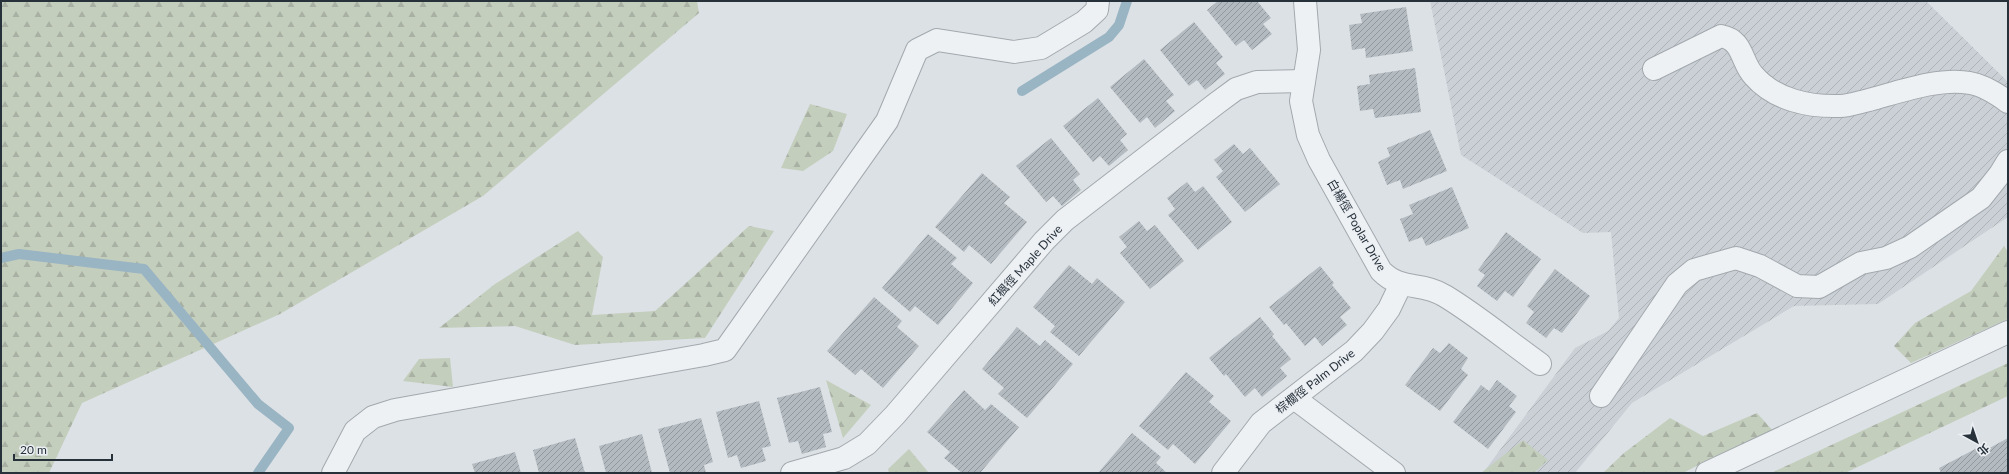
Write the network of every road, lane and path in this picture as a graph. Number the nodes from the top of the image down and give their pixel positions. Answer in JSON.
{"nodes":[{"id":1,"x":1098,"y":1,"type":"edge"},
{"id":2,"x":1305,"y":1,"type":"edge"},
{"id":3,"x":1654,"y":69,"type":"dead end"},
{"id":4,"x":1304,"y":81,"type":"junction"},
{"id":5,"x":2008,"y":102,"type":"edge"},
{"id":6,"x":2008,"y":161,"type":"edge"},
{"id":7,"x":1401,"y":284,"type":"junction"},
{"id":8,"x":2008,"y":332,"type":"edge"},
{"id":9,"x":1540,"y":364,"type":"dead end"},
{"id":10,"x":1601,"y":396,"type":"dead end"},
{"id":11,"x":1294,"y":398,"type":"junction"},
{"id":12,"x":333,"y":473,"type":"edge"},
{"id":13,"x":792,"y":473,"type":"edge"},
{"id":14,"x":1223,"y":473,"type":"edge"},
{"id":15,"x":1394,"y":473,"type":"edge"},
{"id":16,"x":1707,"y":473,"type":"edge"}],
"edges":[{"from":1,"to":12,"type":"street"},
{"from":2,"to":4,"type":"street","name":"白楊徑 Poplar Drive"},
{"from":3,"to":5,"type":"street"},
{"from":4,"to":7,"type":"street","name":"白楊徑 Poplar Drive"},
{"from":4,"to":13,"type":"street","name":"紅楓徑 Maple Drive"},
{"from":6,"to":10,"type":"street"},
{"from":7,"to":9,"type":"street","name":"白楊徑 Poplar Drive"},
{"from":7,"to":11,"type":"street","name":"棕櫚徑 Palm Drive"},
{"from":8,"to":16,"type":"street"},
{"from":11,"to":14,"type":"street","name":"棕櫚徑 Palm Drive"},
{"from":11,"to":15,"type":"street"}]}
